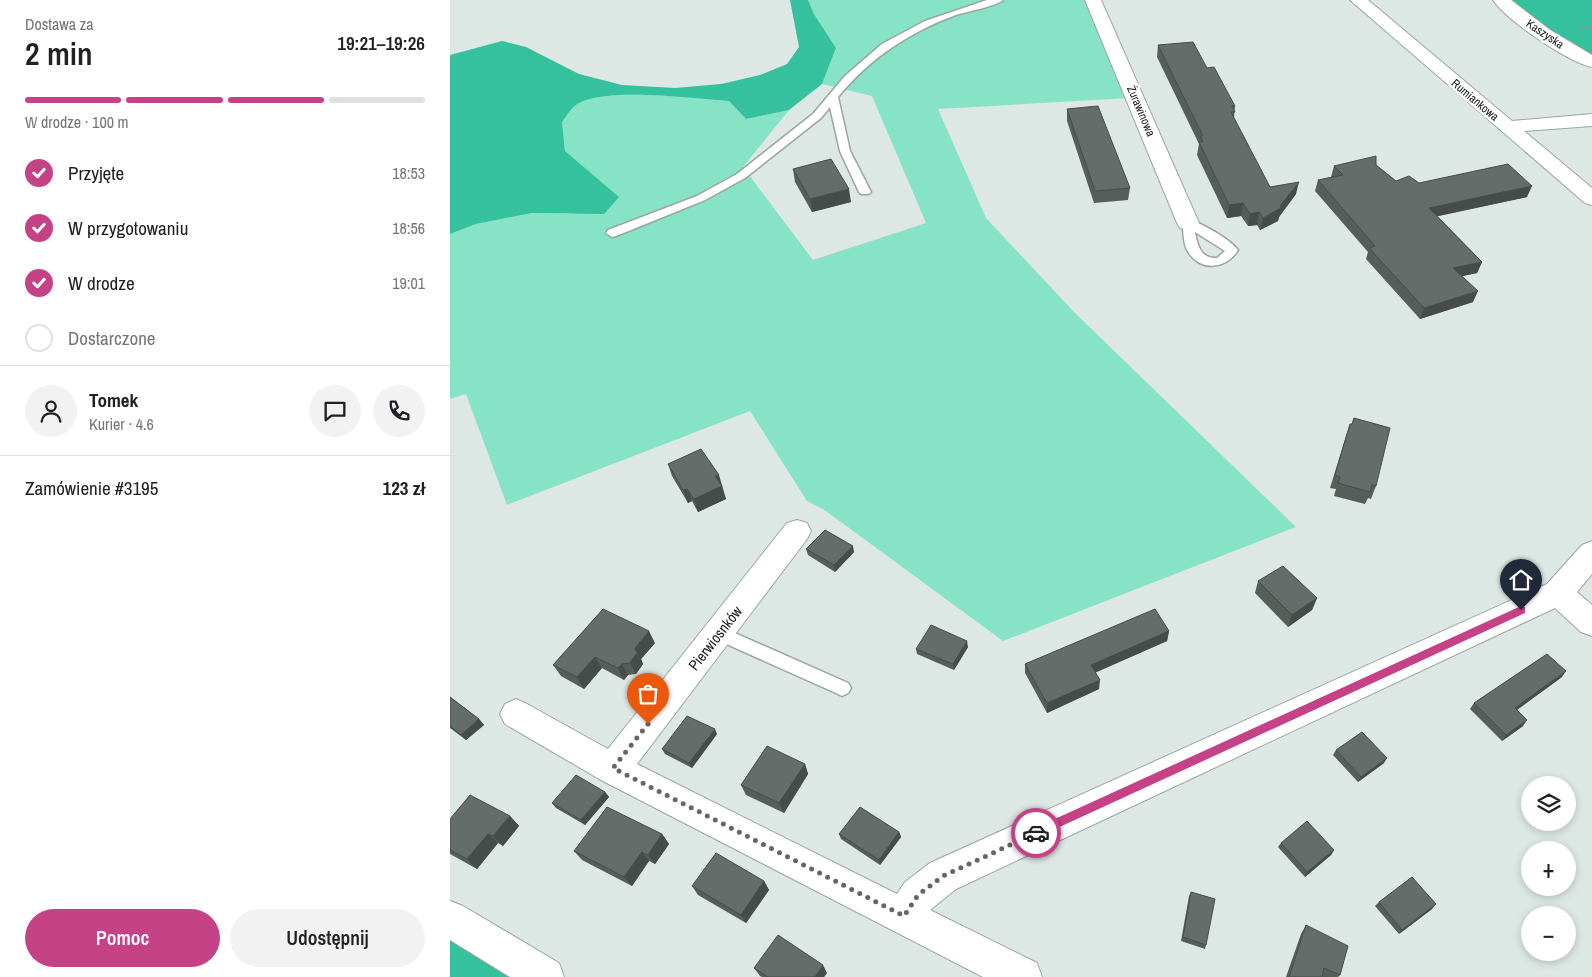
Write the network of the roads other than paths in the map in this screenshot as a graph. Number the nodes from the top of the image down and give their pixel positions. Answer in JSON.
{"nodes":[{"id":1,"x":998,"y":0,"type":"edge"},
{"id":2,"x":1093,"y":0,"type":"edge"},
{"id":3,"x":1358,"y":0,"type":"edge"},
{"id":4,"x":1501,"y":0,"type":"edge"},
{"id":5,"x":1592,"y":62,"type":"edge"},
{"id":6,"x":833,"y":97,"type":"junction"},
{"id":7,"x":1592,"y":120,"type":"edge"},
{"id":8,"x":1507,"y":127,"type":"junction"},
{"id":9,"x":865,"y":192,"type":"dead end"},
{"id":10,"x":1592,"y":199,"type":"edge"},
{"id":11,"x":1188,"y":223,"type":"dead end"},
{"id":12,"x":612,"y":233,"type":"dead end"},
{"id":13,"x":797,"y":532,"type":"dead end"},
{"id":14,"x":1592,"y":553,"type":"edge"},
{"id":15,"x":1558,"y":593,"type":"junction"},
{"id":16,"x":1592,"y":623,"type":"edge"},
{"id":17,"x":719,"y":634,"type":"junction"},
{"id":18,"x":842,"y":688,"type":"dead end"},
{"id":19,"x":516,"y":714,"type":"dead end"},
{"id":20,"x":613,"y":768,"type":"junction"},
{"id":21,"x":904,"y":916,"type":"junction"},
{"id":22,"x":450,"y":919,"type":"edge"},
{"id":23,"x":545,"y":977,"type":"edge"},
{"id":24,"x":1023,"y":977,"type":"edge"}],
"edges":[{"from":1,"to":6,"type":"lane"},
{"from":2,"to":11,"type":"street","name":"Żurawinowa"},
{"from":3,"to":8,"type":"street","name":"Rumiankowa"},
{"from":4,"to":5,"type":"street","name":"Kaszyska"},
{"from":6,"to":9,"type":"lane"},
{"from":6,"to":12,"type":"lane"},
{"from":7,"to":8,"type":"street"},
{"from":8,"to":10,"type":"street","name":"Rumiankowa"},
{"from":13,"to":17,"type":"street","name":"Pierwiosnków"},
{"from":14,"to":15,"type":"street"},
{"from":15,"to":16,"type":"street"},
{"from":15,"to":21,"type":"street"},
{"from":17,"to":18,"type":"lane"},
{"from":17,"to":20,"type":"street","name":"Pierwiosnków"},
{"from":19,"to":20,"type":"street"},
{"from":20,"to":21,"type":"street"},
{"from":21,"to":24,"type":"street"},
{"from":22,"to":23,"type":"street"}]}
